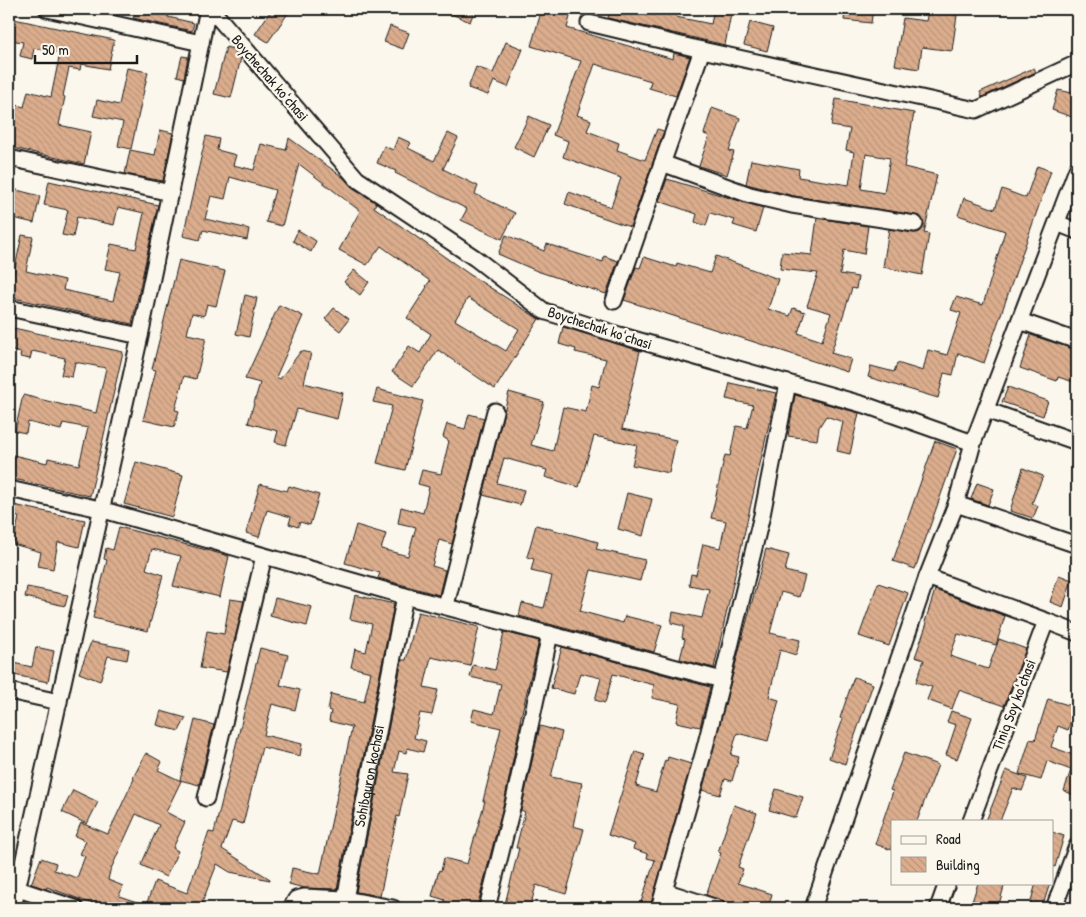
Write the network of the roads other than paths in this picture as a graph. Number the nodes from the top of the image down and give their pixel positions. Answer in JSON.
{"nodes":[{"id":1,"x":47,"y":9,"type":"edge"},
{"id":2,"x":209,"y":9,"type":"edge"},
{"id":3,"x":589,"y":23,"type":"dead end"},
{"id":4,"x":201,"y":42,"type":"junction"},
{"id":5,"x":702,"y":50,"type":"junction"},
{"id":6,"x":1077,"y":63,"type":"edge"},
{"id":7,"x":9,"y":158,"type":"edge"},
{"id":8,"x":662,"y":164,"type":"junction"},
{"id":9,"x":1077,"y":169,"type":"edge"},
{"id":10,"x":171,"y":193,"type":"junction"},
{"id":11,"x":915,"y":224,"type":"dead end"},
{"id":12,"x":1056,"y":224,"type":"junction"},
{"id":13,"x":1077,"y":230,"type":"edge"},
{"id":14,"x":614,"y":301,"type":"dead end"},
{"id":15,"x":9,"y":308,"type":"edge"},
{"id":16,"x":1020,"y":321,"type":"junction"},
{"id":17,"x":140,"y":336,"type":"junction"},
{"id":18,"x":1077,"y":341,"type":"edge"},
{"id":19,"x":788,"y":383,"type":"junction"},
{"id":20,"x":986,"y":410,"type":"junction"},
{"id":21,"x":495,"y":411,"type":"dead end"},
{"id":22,"x":1077,"y":442,"type":"edge"},
{"id":23,"x":973,"y":443,"type":"junction"},
{"id":24,"x":9,"y":489,"type":"edge"},
{"id":25,"x":956,"y":504,"type":"junction"},
{"id":26,"x":100,"y":509,"type":"junction"},
{"id":27,"x":1077,"y":545,"type":"edge"},
{"id":28,"x":264,"y":556,"type":"junction"},
{"id":29,"x":927,"y":577,"type":"junction"},
{"id":30,"x":405,"y":596,"type":"junction"},
{"id":31,"x":446,"y":605,"type":"junction"},
{"id":32,"x":1046,"y":621,"type":"junction"},
{"id":33,"x":1077,"y":633,"type":"edge"},
{"id":34,"x":550,"y":634,"type":"junction"},
{"id":35,"x":722,"y":680,"type":"junction"},
{"id":36,"x":9,"y":691,"type":"edge"},
{"id":37,"x":59,"y":702,"type":"junction"},
{"id":38,"x":206,"y":798,"type":"dead end"},
{"id":39,"x":970,"y":820,"type":"edge"},
{"id":40,"x":1077,"y":846,"type":"edge"},
{"id":41,"x":947,"y":884,"type":"edge"},
{"id":42,"x":13,"y":887,"type":"edge"},
{"id":43,"x":664,"y":891,"type":"junction"},
{"id":44,"x":344,"y":899,"type":"junction"},
{"id":45,"x":12,"y":908,"type":"edge"},
{"id":46,"x":75,"y":908,"type":"edge"},
{"id":47,"x":291,"y":908,"type":"edge"},
{"id":48,"x":393,"y":908,"type":"edge"},
{"id":49,"x":487,"y":908,"type":"edge"},
{"id":50,"x":659,"y":908,"type":"edge"},
{"id":51,"x":717,"y":908,"type":"edge"},
{"id":52,"x":813,"y":908,"type":"edge"},
{"id":53,"x":938,"y":908,"type":"edge"},
{"id":54,"x":1054,"y":908,"type":"edge"}],
"edges":[{"from":1,"to":4,"type":"street"},
{"from":2,"to":4,"type":"street"},
{"from":2,"to":19,"type":"street","name":"Boychechak koʻchasi"},
{"from":3,"to":5,"type":"street"},
{"from":4,"to":10,"type":"street"},
{"from":5,"to":6,"type":"street"},
{"from":5,"to":8,"type":"street"},
{"from":7,"to":10,"type":"street"},
{"from":8,"to":11,"type":"street"},
{"from":8,"to":14,"type":"street"},
{"from":9,"to":12,"type":"street"},
{"from":10,"to":17,"type":"street"},
{"from":12,"to":13,"type":"street"},
{"from":12,"to":16,"type":"street"},
{"from":15,"to":17,"type":"street"},
{"from":16,"to":18,"type":"street"},
{"from":16,"to":20,"type":"street"},
{"from":17,"to":26,"type":"street"},
{"from":19,"to":23,"type":"street","name":"Boychechak koʻchasi"},
{"from":19,"to":35,"type":"street"},
{"from":20,"to":22,"type":"street"},
{"from":20,"to":23,"type":"street"},
{"from":21,"to":31,"type":"street"},
{"from":23,"to":25,"type":"street"},
{"from":24,"to":26,"type":"street"},
{"from":25,"to":27,"type":"street"},
{"from":25,"to":29,"type":"street"},
{"from":26,"to":28,"type":"street"},
{"from":26,"to":37,"type":"street"},
{"from":28,"to":30,"type":"street"},
{"from":28,"to":38,"type":"street"},
{"from":29,"to":32,"type":"street"},
{"from":29,"to":52,"type":"street"},
{"from":30,"to":31,"type":"street"},
{"from":30,"to":44,"type":"street","name":"Sohibquron kochasi"},
{"from":31,"to":34,"type":"street"},
{"from":32,"to":33,"type":"street"},
{"from":32,"to":39,"type":"street","name":"Tiniq Soy koʻchasi"},
{"from":34,"to":35,"type":"street"},
{"from":34,"to":49,"type":"street"},
{"from":35,"to":43,"type":"street"},
{"from":36,"to":37,"type":"street"},
{"from":37,"to":42,"type":"street"},
{"from":40,"to":54,"type":"street"},
{"from":41,"to":53,"type":"street"},
{"from":42,"to":45,"type":"street"},
{"from":42,"to":46,"type":"street"},
{"from":43,"to":50,"type":"street"},
{"from":43,"to":51,"type":"street"},
{"from":44,"to":47,"type":"street"},
{"from":44,"to":48,"type":"street"}]}
